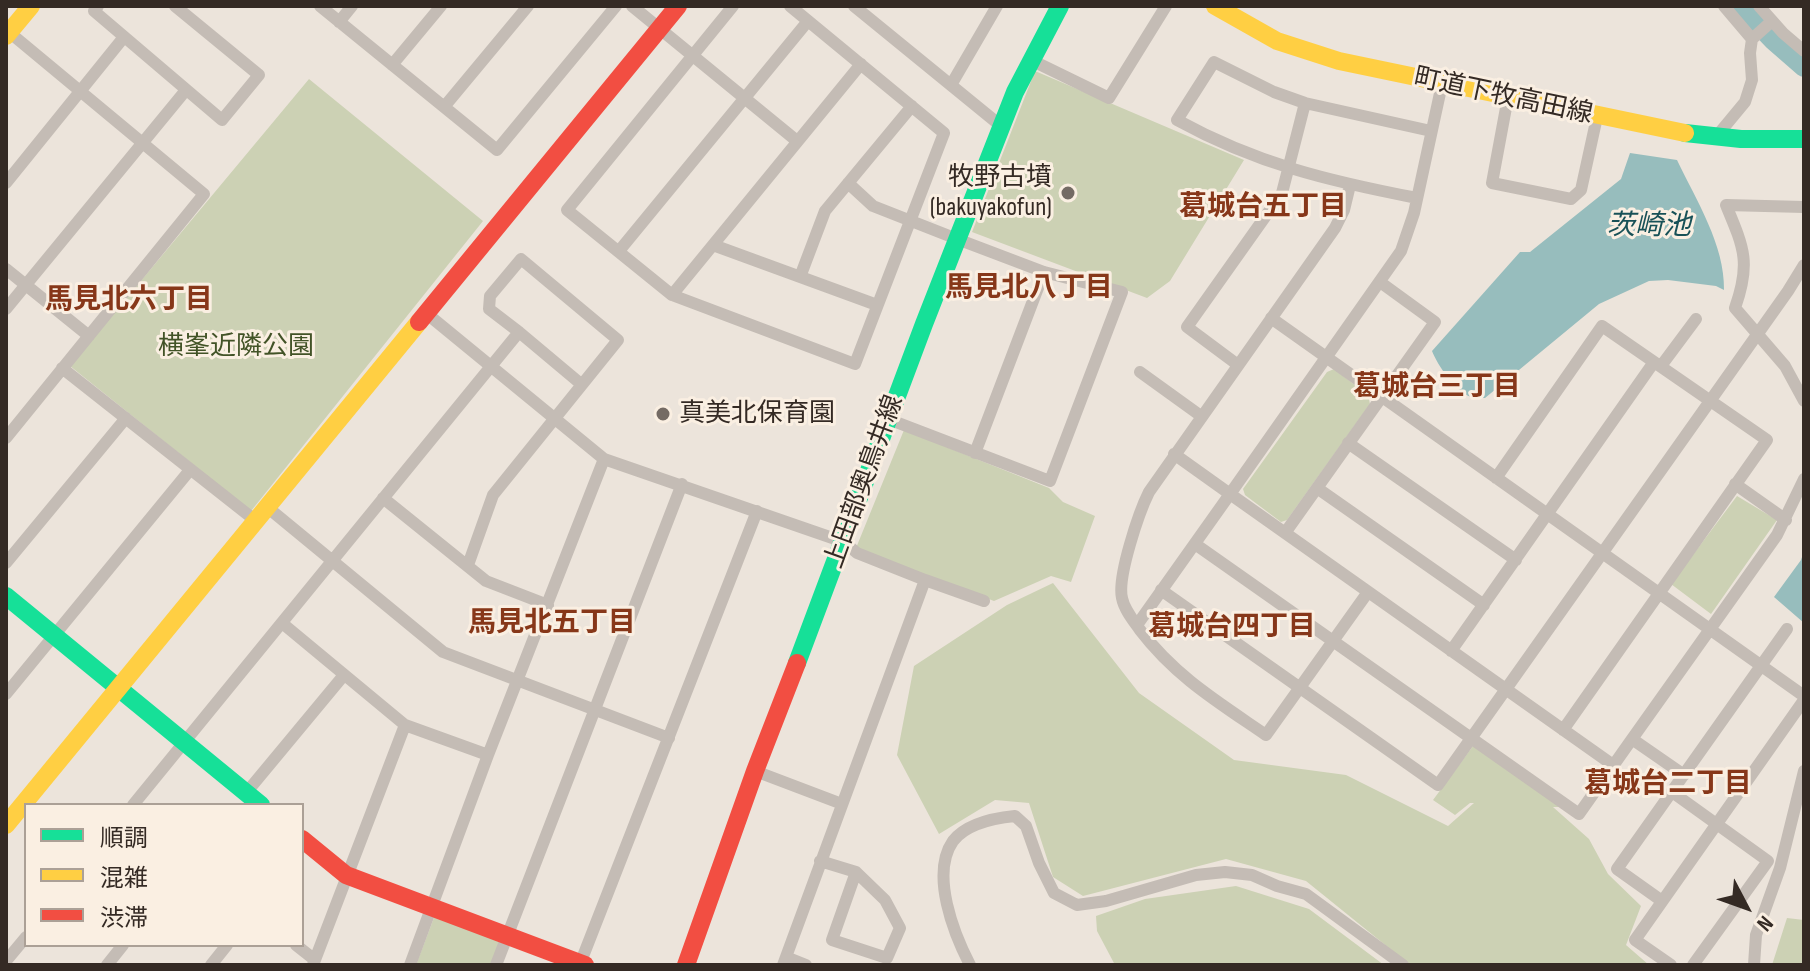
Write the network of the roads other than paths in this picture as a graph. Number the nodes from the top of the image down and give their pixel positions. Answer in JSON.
{"nodes":[{"id":1,"x":31,"y":6,"type":"edge"},
{"id":2,"x":98,"y":6,"type":"edge"},
{"id":3,"x":175,"y":6,"type":"edge"},
{"id":4,"x":320,"y":6,"type":"edge"},
{"id":5,"x":352,"y":6,"type":"edge"},
{"id":6,"x":441,"y":6,"type":"edge"},
{"id":7,"x":528,"y":6,"type":"edge"},
{"id":8,"x":616,"y":6,"type":"edge"},
{"id":9,"x":632,"y":6,"type":"edge"},
{"id":10,"x":678,"y":6,"type":"edge"},
{"id":11,"x":733,"y":6,"type":"edge"},
{"id":12,"x":790,"y":6,"type":"edge"},
{"id":13,"x":854,"y":6,"type":"edge"},
{"id":14,"x":1060,"y":6,"type":"edge"},
{"id":15,"x":1166,"y":6,"type":"edge"},
{"id":16,"x":1215,"y":6,"type":"edge"},
{"id":17,"x":1724,"y":6,"type":"edge"},
{"id":18,"x":1759,"y":6,"type":"edge"},
{"id":19,"x":994,"y":7,"type":"edge"},
{"id":20,"x":808,"y":21,"type":"junction"},
{"id":21,"x":1772,"y":21,"type":"junction"},
{"id":22,"x":339,"y":22,"type":"junction"},
{"id":23,"x":659,"y":28,"type":"junction"},
{"id":24,"x":8,"y":34,"type":"edge"},
{"id":25,"x":124,"y":37,"type":"junction"},
{"id":26,"x":1752,"y":39,"type":"junction"},
{"id":27,"x":1804,"y":51,"type":"edge"},
{"id":28,"x":692,"y":55,"type":"junction"},
{"id":29,"x":1031,"y":60,"type":"junction"},
{"id":30,"x":861,"y":64,"type":"junction"},
{"id":31,"x":392,"y":65,"type":"junction"},
{"id":32,"x":1442,"y":84,"type":"junction"},
{"id":33,"x":951,"y":85,"type":"junction"},
{"id":34,"x":186,"y":90,"type":"junction"},
{"id":35,"x":80,"y":92,"type":"junction"},
{"id":36,"x":1508,"y":97,"type":"junction"},
{"id":37,"x":744,"y":98,"type":"junction"},
{"id":38,"x":1305,"y":103,"type":"junction"},
{"id":39,"x":912,"y":106,"type":"junction"},
{"id":40,"x":444,"y":107,"type":"junction"},
{"id":41,"x":1597,"y":117,"type":"junction"},
{"id":42,"x":1001,"y":126,"type":"junction"},
{"id":43,"x":1431,"y":131,"type":"junction"},
{"id":44,"x":1716,"y":137,"type":"junction"},
{"id":45,"x":1804,"y":139,"type":"edge"},
{"id":46,"x":797,"y":141,"type":"junction"},
{"id":47,"x":144,"y":142,"type":"junction"},
{"id":48,"x":1290,"y":169,"type":"junction"},
{"id":49,"x":6,"y":183,"type":"edge"},
{"id":50,"x":848,"y":183,"type":"junction"},
{"id":51,"x":1350,"y":185,"type":"junction"},
{"id":52,"x":1417,"y":198,"type":"junction"},
{"id":53,"x":1804,"y":207,"type":"edge"},
{"id":54,"x":909,"y":219,"type":"junction"},
{"id":55,"x":957,"y":239,"type":"junction"},
{"id":56,"x":713,"y":245,"type":"junction"},
{"id":57,"x":619,"y":251,"type":"junction"},
{"id":58,"x":1804,"y":265,"type":"edge"},
{"id":59,"x":6,"y":269,"type":"edge"},
{"id":60,"x":1044,"y":272,"type":"junction"},
{"id":61,"x":800,"y":277,"type":"junction"},
{"id":62,"x":1380,"y":282,"type":"junction"},
{"id":63,"x":25,"y":285,"type":"junction"},
{"id":64,"x":672,"y":295,"type":"junction"},
{"id":65,"x":877,"y":305,"type":"junction"},
{"id":66,"x":6,"y":309,"type":"edge"},
{"id":67,"x":426,"y":313,"type":"junction"},
{"id":68,"x":1271,"y":318,"type":"junction"},
{"id":69,"x":1696,"y":319,"type":"dead end"},
{"id":70,"x":519,"y":332,"type":"junction"},
{"id":71,"x":1758,"y":333,"type":"junction"},
{"id":72,"x":89,"y":336,"type":"junction"},
{"id":73,"x":1326,"y":358,"type":"junction"},
{"id":74,"x":1658,"y":364,"type":"junction"},
{"id":75,"x":1238,"y":365,"type":"junction"},
{"id":76,"x":491,"y":366,"type":"junction"},
{"id":77,"x":62,"y":368,"type":"junction"},
{"id":78,"x":1140,"y":372,"type":"dead end"},
{"id":79,"x":581,"y":384,"type":"junction"},
{"id":80,"x":1801,"y":385,"type":"edge"},
{"id":81,"x":1381,"y":396,"type":"junction"},
{"id":82,"x":1711,"y":401,"type":"junction"},
{"id":83,"x":1804,"y":401,"type":"edge"},
{"id":84,"x":1201,"y":416,"type":"junction"},
{"id":85,"x":126,"y":418,"type":"junction"},
{"id":86,"x":554,"y":419,"type":"junction"},
{"id":87,"x":888,"y":419,"type":"junction"},
{"id":88,"x":6,"y":438,"type":"edge"},
{"id":89,"x":1348,"y":443,"type":"junction"},
{"id":90,"x":975,"y":453,"type":"junction"},
{"id":91,"x":1174,"y":454,"type":"junction"},
{"id":92,"x":604,"y":459,"type":"junction"},
{"id":93,"x":190,"y":470,"type":"junction"},
{"id":94,"x":1496,"y":478,"type":"junction"},
{"id":95,"x":1804,"y":479,"type":"edge"},
{"id":96,"x":682,"y":484,"type":"junction"},
{"id":97,"x":1735,"y":484,"type":"junction"},
{"id":98,"x":1317,"y":488,"type":"junction"},
{"id":99,"x":1230,"y":494,"type":"junction"},
{"id":100,"x":383,"y":498,"type":"junction"},
{"id":101,"x":757,"y":511,"type":"junction"},
{"id":102,"x":261,"y":514,"type":"junction"},
{"id":103,"x":1548,"y":514,"type":"junction"},
{"id":104,"x":1786,"y":520,"type":"junction"},
{"id":105,"x":1285,"y":533,"type":"junction"},
{"id":106,"x":844,"y":542,"type":"junction"},
{"id":107,"x":1195,"y":544,"type":"junction"},
{"id":108,"x":1603,"y":553,"type":"junction"},
{"id":109,"x":1516,"y":560,"type":"junction"},
{"id":110,"x":332,"y":561,"type":"junction"},
{"id":111,"x":6,"y":563,"type":"edge"},
{"id":112,"x":468,"y":565,"type":"junction"},
{"id":113,"x":925,"y":580,"type":"junction"},
{"id":114,"x":1161,"y":590,"type":"junction"},
{"id":115,"x":1368,"y":592,"type":"junction"},
{"id":116,"x":1659,"y":593,"type":"junction"},
{"id":117,"x":6,"y":596,"type":"edge"},
{"id":118,"x":984,"y":601,"type":"dead end"},
{"id":119,"x":548,"y":605,"type":"junction"},
{"id":120,"x":1484,"y":605,"type":"junction"},
{"id":121,"x":282,"y":623,"type":"junction"},
{"id":122,"x":1137,"y":625,"type":"junction"},
{"id":123,"x":1711,"y":629,"type":"junction"},
{"id":124,"x":1787,"y":629,"type":"dead end"},
{"id":125,"x":55,"y":636,"type":"junction"},
{"id":126,"x":1333,"y":641,"type":"junction"},
{"id":127,"x":1451,"y":651,"type":"junction"},
{"id":128,"x":1762,"y":665,"type":"junction"},
{"id":129,"x":344,"y":675,"type":"junction"},
{"id":130,"x":518,"y":681,"type":"junction"},
{"id":131,"x":1299,"y":688,"type":"junction"},
{"id":132,"x":119,"y":689,"type":"junction"},
{"id":133,"x":1506,"y":690,"type":"junction"},
{"id":134,"x":6,"y":694,"type":"edge"},
{"id":135,"x":1804,"y":698,"type":"edge"},
{"id":136,"x":594,"y":709,"type":"junction"},
{"id":137,"x":405,"y":725,"type":"junction"},
{"id":138,"x":1563,"y":730,"type":"junction"},
{"id":139,"x":669,"y":738,"type":"junction"},
{"id":140,"x":1472,"y":738,"type":"junction"},
{"id":141,"x":1632,"y":739,"type":"junction"},
{"id":142,"x":184,"y":742,"type":"junction"},
{"id":143,"x":488,"y":755,"type":"junction"},
{"id":144,"x":1613,"y":765,"type":"junction"},
{"id":145,"x":755,"y":771,"type":"junction"},
{"id":146,"x":1804,"y":771,"type":"edge"},
{"id":147,"x":1684,"y":775,"type":"junction"},
{"id":148,"x":1672,"y":792,"type":"junction"},
{"id":149,"x":253,"y":799,"type":"edge"},
{"id":150,"x":24,"y":803,"type":"edge"},
{"id":151,"x":24,"y":803,"type":"edge"},
{"id":152,"x":135,"y":803,"type":"edge"},
{"id":153,"x":842,"y":804,"type":"junction"},
{"id":154,"x":1716,"y":824,"type":"junction"},
{"id":155,"x":6,"y":825,"type":"edge"},
{"id":156,"x":304,"y":841,"type":"edge"},
{"id":157,"x":820,"y":861,"type":"junction"},
{"id":158,"x":856,"y":872,"type":"junction"},
{"id":159,"x":346,"y":875,"type":"junction"},
{"id":160,"x":1662,"y":901,"type":"junction"},
{"id":161,"x":432,"y":906,"type":"junction"},
{"id":162,"x":507,"y":936,"type":"junction"},
{"id":163,"x":24,"y":939,"type":"edge"},
{"id":164,"x":121,"y":947,"type":"edge"},
{"id":165,"x":225,"y":947,"type":"edge"},
{"id":166,"x":298,"y":947,"type":"edge"},
{"id":167,"x":6,"y":961,"type":"edge"},
{"id":168,"x":784,"y":961,"type":"edge"},
{"id":169,"x":314,"y":962,"type":"edge"},
{"id":170,"x":582,"y":964,"type":"edge"},
{"id":171,"x":107,"y":965,"type":"edge"},
{"id":172,"x":211,"y":965,"type":"edge"},
{"id":173,"x":410,"y":965,"type":"edge"},
{"id":174,"x":496,"y":965,"type":"edge"},
{"id":175,"x":686,"y":965,"type":"edge"},
{"id":176,"x":806,"y":965,"type":"edge"},
{"id":177,"x":970,"y":965,"type":"edge"},
{"id":178,"x":1403,"y":965,"type":"edge"},
{"id":179,"x":1671,"y":965,"type":"edge"},
{"id":180,"x":1693,"y":965,"type":"edge"},
{"id":181,"x":1754,"y":965,"type":"edge"}],
"edges":[{"from":1,"to":24,"type":"street"},
{"from":2,"to":25,"type":"street"},
{"from":3,"to":34,"type":"street"},
{"from":4,"to":22,"type":"street"},
{"from":5,"to":22,"type":"street"},
{"from":6,"to":31,"type":"street"},
{"from":7,"to":40,"type":"street"},
{"from":8,"to":40,"type":"street"},
{"from":9,"to":23,"type":"street"},
{"from":10,"to":23,"type":"street"},
{"from":11,"to":28,"type":"street"},
{"from":12,"to":20,"type":"street"},
{"from":13,"to":33,"type":"street"},
{"from":14,"to":29,"type":"street","name":"上田部奥鳥井線"},
{"from":15,"to":29,"type":"street"},
{"from":16,"to":32,"type":"street","name":"町道下牧高田線"},
{"from":17,"to":26,"type":"street"},
{"from":18,"to":21,"type":"street"},
{"from":19,"to":33,"type":"street"},
{"from":20,"to":30,"type":"street"},
{"from":20,"to":37,"type":"street"},
{"from":21,"to":26,"type":"street"},
{"from":21,"to":27,"type":"street"},
{"from":22,"to":31,"type":"street"},
{"from":23,"to":28,"type":"street"},
{"from":23,"to":67,"type":"street"},
{"from":24,"to":35,"type":"street"},
{"from":25,"to":34,"type":"street"},
{"from":25,"to":35,"type":"street"},
{"from":26,"to":44,"type":"street"},
{"from":28,"to":37,"type":"street"},
{"from":28,"to":57,"type":"street"},
{"from":29,"to":42,"type":"street","name":"上田部奥鳥井線"},
{"from":30,"to":39,"type":"street"},
{"from":30,"to":46,"type":"street"},
{"from":31,"to":40,"type":"street"},
{"from":32,"to":36,"type":"street","name":"町道下牧高田線"},
{"from":32,"to":43,"type":"street"},
{"from":33,"to":42,"type":"street"},
{"from":34,"to":47,"type":"street"},
{"from":35,"to":47,"type":"street"},
{"from":35,"to":49,"type":"street"},
{"from":36,"to":41,"type":"street","name":"町道下牧高田線"},
{"from":36,"to":41,"type":"street"},
{"from":37,"to":46,"type":"street"},
{"from":37,"to":57,"type":"street"},
{"from":38,"to":43,"type":"street"},
{"from":38,"to":48,"type":"street"},
{"from":38,"to":48,"type":"street"},
{"from":39,"to":50,"type":"street"},
{"from":39,"to":54,"type":"street"},
{"from":41,"to":44,"type":"street","name":"町道下牧高田線"},
{"from":42,"to":55,"type":"street","name":"上田部奥鳥井線"},
{"from":43,"to":52,"type":"street"},
{"from":44,"to":45,"type":"street","name":"町道下牧高田線"},
{"from":46,"to":56,"type":"street"},
{"from":47,"to":63,"type":"street"},
{"from":47,"to":72,"type":"street"},
{"from":48,"to":51,"type":"street"},
{"from":48,"to":75,"type":"street"},
{"from":50,"to":54,"type":"street"},
{"from":50,"to":61,"type":"street"},
{"from":51,"to":52,"type":"street"},
{"from":51,"to":68,"type":"street"},
{"from":52,"to":62,"type":"street"},
{"from":53,"to":71,"type":"street"},
{"from":54,"to":55,"type":"street"},
{"from":54,"to":65,"type":"street"},
{"from":55,"to":60,"type":"street"},
{"from":55,"to":87,"type":"street","name":"上田部奥鳥井線"},
{"from":56,"to":61,"type":"street"},
{"from":56,"to":64,"type":"street"},
{"from":57,"to":64,"type":"street"},
{"from":58,"to":71,"type":"street"},
{"from":59,"to":63,"type":"street"},
{"from":60,"to":90,"type":"street"},
{"from":60,"to":90,"type":"street"},
{"from":61,"to":65,"type":"street"},
{"from":62,"to":73,"type":"street"},
{"from":62,"to":81,"type":"street"},
{"from":63,"to":66,"type":"street"},
{"from":63,"to":72,"type":"street"},
{"from":64,"to":65,"type":"street"},
{"from":67,"to":76,"type":"street"},
{"from":67,"to":102,"type":"street"},
{"from":68,"to":73,"type":"street"},
{"from":68,"to":75,"type":"street"},
{"from":69,"to":74,"type":"street"},
{"from":70,"to":76,"type":"street"},
{"from":70,"to":79,"type":"street"},
{"from":70,"to":79,"type":"street"},
{"from":71,"to":80,"type":"street"},
{"from":71,"to":82,"type":"street"},
{"from":72,"to":77,"type":"street"},
{"from":73,"to":81,"type":"street"},
{"from":73,"to":99,"type":"street"},
{"from":74,"to":82,"type":"street"},
{"from":74,"to":94,"type":"street"},
{"from":74,"to":103,"type":"street"},
{"from":75,"to":84,"type":"street"},
{"from":76,"to":86,"type":"street"},
{"from":76,"to":100,"type":"street"},
{"from":77,"to":85,"type":"street"},
{"from":77,"to":88,"type":"street"},
{"from":78,"to":84,"type":"street"},
{"from":79,"to":86,"type":"street"},
{"from":80,"to":83,"type":"street"},
{"from":81,"to":89,"type":"street"},
{"from":81,"to":94,"type":"street"},
{"from":82,"to":97,"type":"street"},
{"from":82,"to":108,"type":"street"},
{"from":84,"to":91,"type":"street"},
{"from":85,"to":93,"type":"street"},
{"from":85,"to":111,"type":"street"},
{"from":86,"to":92,"type":"street"},
{"from":86,"to":112,"type":"street"},
{"from":87,"to":90,"type":"street"},
{"from":87,"to":106,"type":"street","name":"上田部奥鳥井線"},
{"from":89,"to":98,"type":"street"},
{"from":89,"to":109,"type":"street"},
{"from":91,"to":99,"type":"street"},
{"from":91,"to":122,"type":"street"},
{"from":92,"to":96,"type":"street"},
{"from":92,"to":119,"type":"street"},
{"from":93,"to":102,"type":"street"},
{"from":93,"to":125,"type":"street"},
{"from":94,"to":103,"type":"street"},
{"from":95,"to":104,"type":"street"},
{"from":96,"to":101,"type":"street"},
{"from":96,"to":136,"type":"street"},
{"from":97,"to":104,"type":"street"},
{"from":97,"to":116,"type":"street"},
{"from":98,"to":105,"type":"street"},
{"from":98,"to":120,"type":"street"},
{"from":99,"to":105,"type":"street"},
{"from":99,"to":107,"type":"street"},
{"from":100,"to":110,"type":"street"},
{"from":100,"to":112,"type":"street"},
{"from":101,"to":106,"type":"street"},
{"from":101,"to":139,"type":"street"},
{"from":102,"to":110,"type":"street"},
{"from":102,"to":132,"type":"street"},
{"from":103,"to":108,"type":"street"},
{"from":103,"to":109,"type":"street"},
{"from":104,"to":123,"type":"street"},
{"from":105,"to":115,"type":"street"},
{"from":106,"to":113,"type":"street"},
{"from":106,"to":145,"type":"street","name":"上田部奥鳥井線"},
{"from":107,"to":114,"type":"street"},
{"from":107,"to":126,"type":"street"},
{"from":108,"to":116,"type":"street"},
{"from":108,"to":133,"type":"street"},
{"from":109,"to":120,"type":"street"},
{"from":110,"to":121,"type":"street"},
{"from":110,"to":130,"type":"street"},
{"from":112,"to":119,"type":"street"},
{"from":113,"to":118,"type":"street"},
{"from":113,"to":153,"type":"street"},
{"from":114,"to":122,"type":"street"},
{"from":114,"to":131,"type":"street"},
{"from":115,"to":126,"type":"street"},
{"from":115,"to":127,"type":"street"},
{"from":116,"to":123,"type":"street"},
{"from":116,"to":138,"type":"street"},
{"from":117,"to":125,"type":"street"},
{"from":119,"to":130,"type":"street"},
{"from":120,"to":127,"type":"street"},
{"from":121,"to":129,"type":"street"},
{"from":121,"to":142,"type":"street"},
{"from":122,"to":131,"type":"street"},
{"from":123,"to":128,"type":"street"},
{"from":123,"to":141,"type":"street"},
{"from":124,"to":128,"type":"street"},
{"from":125,"to":132,"type":"street"},
{"from":125,"to":134,"type":"street"},
{"from":126,"to":131,"type":"street"},
{"from":126,"to":140,"type":"street"},
{"from":127,"to":133,"type":"street"},
{"from":128,"to":135,"type":"street"},
{"from":128,"to":147,"type":"street"},
{"from":129,"to":137,"type":"street"},
{"from":129,"to":149,"type":"street"},
{"from":130,"to":136,"type":"street"},
{"from":130,"to":143,"type":"street"},
{"from":131,"to":140,"type":"street"},
{"from":132,"to":142,"type":"street"},
{"from":132,"to":150,"type":"street"},
{"from":133,"to":138,"type":"street"},
{"from":133,"to":140,"type":"street"},
{"from":135,"to":154,"type":"street"},
{"from":136,"to":139,"type":"street"},
{"from":136,"to":162,"type":"street"},
{"from":137,"to":143,"type":"street"},
{"from":137,"to":159,"type":"street"},
{"from":138,"to":144,"type":"street"},
{"from":139,"to":170,"type":"street"},
{"from":140,"to":144,"type":"street"},
{"from":141,"to":144,"type":"street"},
{"from":141,"to":147,"type":"street"},
{"from":142,"to":149,"type":"street"},
{"from":142,"to":152,"type":"street"},
{"from":143,"to":161,"type":"street"},
{"from":145,"to":153,"type":"street"},
{"from":145,"to":175,"type":"street","name":"上田部奥鳥井線"},
{"from":146,"to":181,"type":"street"},
{"from":147,"to":148,"type":"street"},
{"from":148,"to":154,"type":"street"},
{"from":148,"to":160,"type":"street"},
{"from":151,"to":155,"type":"street"},
{"from":153,"to":157,"type":"street"},
{"from":154,"to":160,"type":"street"},
{"from":154,"to":180,"type":"street"},
{"from":156,"to":159,"type":"street"},
{"from":157,"to":158,"type":"street"},
{"from":157,"to":168,"type":"street"},
{"from":158,"to":158,"type":"street"},
{"from":159,"to":161,"type":"street"},
{"from":159,"to":169,"type":"street"},
{"from":160,"to":179,"type":"street"},
{"from":161,"to":162,"type":"street"},
{"from":161,"to":173,"type":"street"},
{"from":162,"to":170,"type":"street"},
{"from":162,"to":174,"type":"street"},
{"from":163,"to":167,"type":"street"},
{"from":164,"to":171,"type":"street"},
{"from":165,"to":172,"type":"street"},
{"from":166,"to":169,"type":"street"},
{"from":168,"to":176,"type":"street"},
{"from":177,"to":178,"type":"street"}]}
